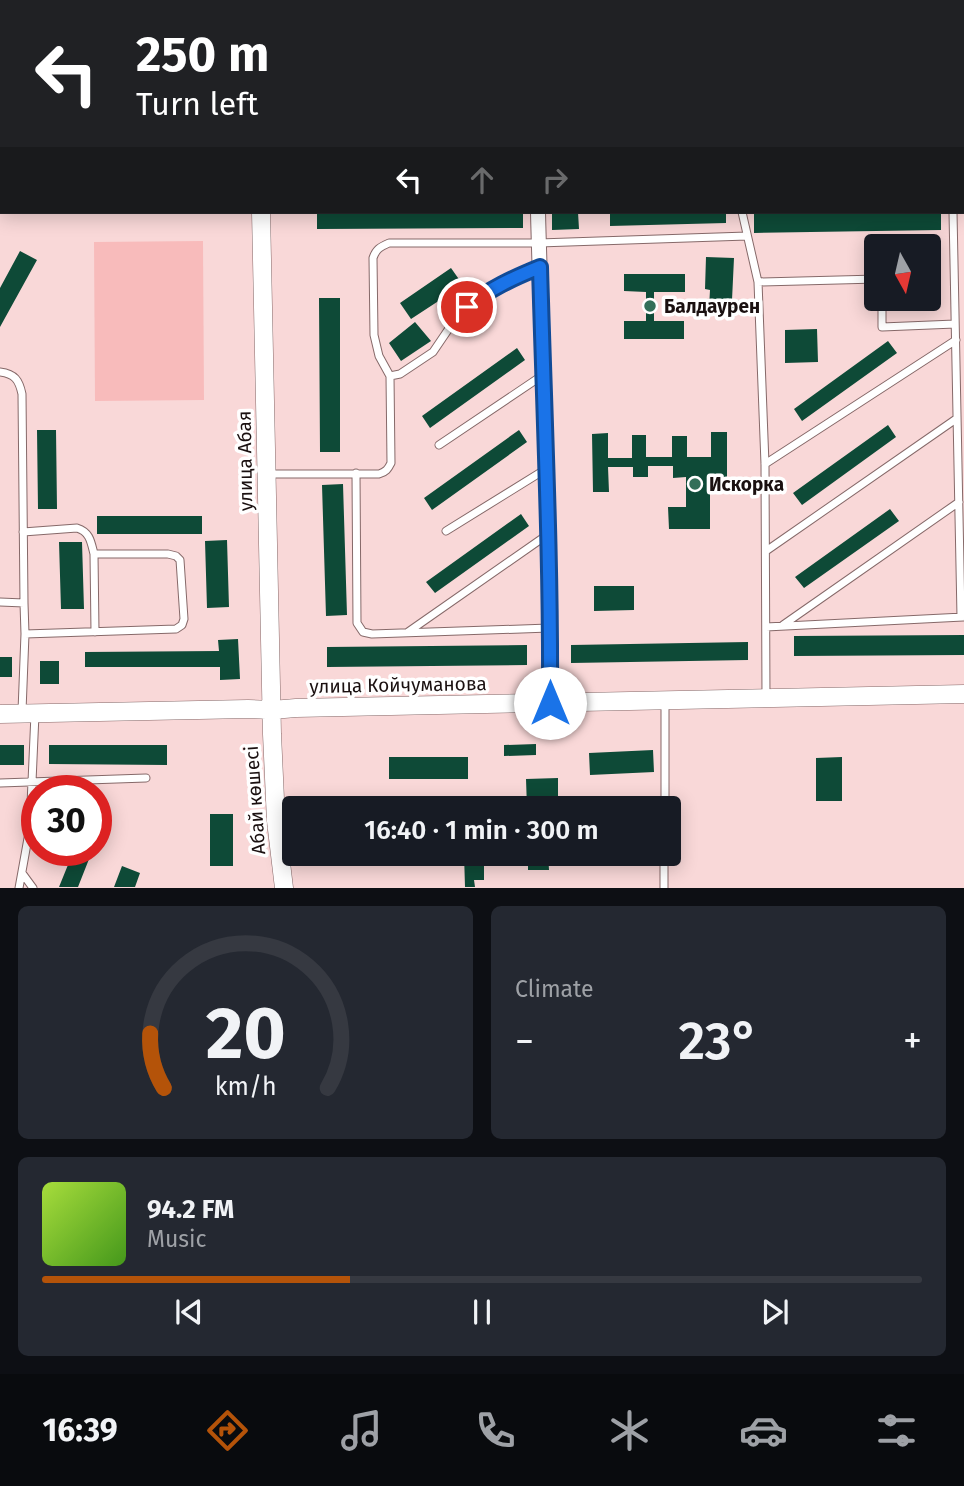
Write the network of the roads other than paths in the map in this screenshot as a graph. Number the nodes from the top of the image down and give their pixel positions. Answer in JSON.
{"nodes":[{"id":1,"x":261,"y":214,"type":"edge"},
{"id":2,"x":538,"y":214,"type":"edge"},
{"id":3,"x":742,"y":214,"type":"edge"},
{"id":4,"x":953,"y":214,"type":"edge"},
{"id":5,"x":747,"y":236,"type":"junction"},
{"id":6,"x":538,"y":243,"type":"junction"},
{"id":7,"x":540,"y":267,"type":"junction"},
{"id":8,"x":864,"y":279,"type":"edge"},
{"id":9,"x":758,"y":282,"type":"junction"},
{"id":10,"x":881,"y":312,"type":"edge"},
{"id":11,"x":955,"y":324,"type":"junction"},
{"id":12,"x":956,"y":340,"type":"junction"},
{"id":13,"x":0,"y":372,"type":"edge"},
{"id":14,"x":543,"y":375,"type":"junction"},
{"id":15,"x":390,"y":376,"type":"junction"},
{"id":16,"x":956,"y":419,"type":"junction"},
{"id":17,"x":439,"y":445,"type":"dead end"},
{"id":18,"x":765,"y":464,"type":"junction"},
{"id":19,"x":547,"y":468,"type":"junction"},
{"id":20,"x":356,"y":473,"type":"junction"},
{"id":21,"x":265,"y":474,"type":"junction"},
{"id":22,"x":959,"y":502,"type":"junction"},
{"id":23,"x":23,"y":531,"type":"junction"},
{"id":24,"x":446,"y":531,"type":"dead end"},
{"id":25,"x":548,"y":535,"type":"junction"},
{"id":26,"x":766,"y":551,"type":"junction"},
{"id":27,"x":94,"y":554,"type":"junction"},
{"id":28,"x":0,"y":602,"type":"edge"},
{"id":29,"x":24,"y":603,"type":"junction"},
{"id":30,"x":963,"y":617,"type":"edge"},
{"id":31,"x":783,"y":625,"type":"junction"},
{"id":32,"x":766,"y":626,"type":"junction"},
{"id":33,"x":550,"y":628,"type":"junction"},
{"id":34,"x":95,"y":632,"type":"junction"},
{"id":35,"x":408,"y":632,"type":"junction"},
{"id":36,"x":25,"y":634,"type":"junction"},
{"id":37,"x":964,"y":694,"type":"edge"},
{"id":38,"x":766,"y":698,"type":"junction"},
{"id":39,"x":665,"y":700,"type":"junction"},
{"id":40,"x":550,"y":703,"type":"junction"},
{"id":41,"x":272,"y":710,"type":"junction"},
{"id":42,"x":0,"y":714,"type":"edge"},
{"id":43,"x":28,"y":714,"type":"junction"},
{"id":44,"x":32,"y":775,"type":"edge"},
{"id":45,"x":146,"y":778,"type":"dead end"},
{"id":46,"x":112,"y":779,"type":"edge"},
{"id":47,"x":21,"y":782,"type":"edge"},
{"id":48,"x":0,"y":783,"type":"edge"},
{"id":49,"x":665,"y":796,"type":"edge"},
{"id":50,"x":23,"y":866,"type":"edge"},
{"id":51,"x":664,"y":866,"type":"edge"},
{"id":52,"x":22,"y":873,"type":"junction"},
{"id":53,"x":19,"y":887,"type":"edge"},
{"id":54,"x":33,"y":887,"type":"edge"},
{"id":55,"x":284,"y":887,"type":"edge"},
{"id":56,"x":664,"y":887,"type":"edge"}],
"edges":[{"from":1,"to":21,"type":"street","name":"улица Абая"},
{"from":2,"to":6,"type":"street"},
{"from":3,"to":5,"type":"lane"},
{"from":4,"to":11,"type":"lane"},
{"from":5,"to":6,"type":"lane"},
{"from":5,"to":9,"type":"lane"},
{"from":6,"to":7,"type":"street"},
{"from":6,"to":15,"type":"lane"},
{"from":7,"to":14,"type":"street"},
{"from":7,"to":15,"type":"lane"},
{"from":8,"to":9,"type":"lane"},
{"from":9,"to":18,"type":"lane"},
{"from":10,"to":11,"type":"lane"},
{"from":11,"to":12,"type":"lane"},
{"from":12,"to":16,"type":"lane"},
{"from":12,"to":18,"type":"lane"},
{"from":13,"to":23,"type":"lane"},
{"from":14,"to":17,"type":"lane"},
{"from":14,"to":19,"type":"street"},
{"from":15,"to":20,"type":"lane"},
{"from":16,"to":22,"type":"lane"},
{"from":16,"to":26,"type":"lane"},
{"from":18,"to":26,"type":"lane"},
{"from":19,"to":24,"type":"lane"},
{"from":19,"to":25,"type":"street"},
{"from":20,"to":21,"type":"lane"},
{"from":20,"to":35,"type":"lane"},
{"from":21,"to":41,"type":"street","name":"улица Абая"},
{"from":22,"to":30,"type":"lane"},
{"from":22,"to":31,"type":"lane"},
{"from":23,"to":27,"type":"lane"},
{"from":23,"to":29,"type":"lane"},
{"from":25,"to":33,"type":"street"},
{"from":25,"to":35,"type":"lane"},
{"from":26,"to":32,"type":"lane"},
{"from":27,"to":34,"type":"lane"},
{"from":27,"to":34,"type":"lane"},
{"from":28,"to":29,"type":"lane"},
{"from":29,"to":36,"type":"lane"},
{"from":30,"to":31,"type":"lane"},
{"from":31,"to":32,"type":"lane"},
{"from":32,"to":38,"type":"lane"},
{"from":33,"to":35,"type":"lane"},
{"from":33,"to":40,"type":"street"},
{"from":34,"to":36,"type":"lane"},
{"from":36,"to":43,"type":"lane"},
{"from":37,"to":38,"type":"street","name":"улица Койчуманова"},
{"from":38,"to":39,"type":"street","name":"улица Койчуманова"},
{"from":39,"to":40,"type":"street","name":"улица Койчуманова"},
{"from":39,"to":49,"type":"lane"},
{"from":40,"to":41,"type":"street","name":"улица Койчуманова"},
{"from":41,"to":43,"type":"street","name":"улица Койчуманова"},
{"from":41,"to":55,"type":"street","name":"Абай көшесі"},
{"from":42,"to":43,"type":"street","name":"улица Койчуманова"},
{"from":43,"to":44,"type":"lane"},
{"from":45,"to":46,"type":"lane"},
{"from":47,"to":48,"type":"lane"},
{"from":50,"to":52,"type":"lane"},
{"from":51,"to":56,"type":"lane"},
{"from":52,"to":53,"type":"lane"},
{"from":52,"to":54,"type":"lane"}]}
